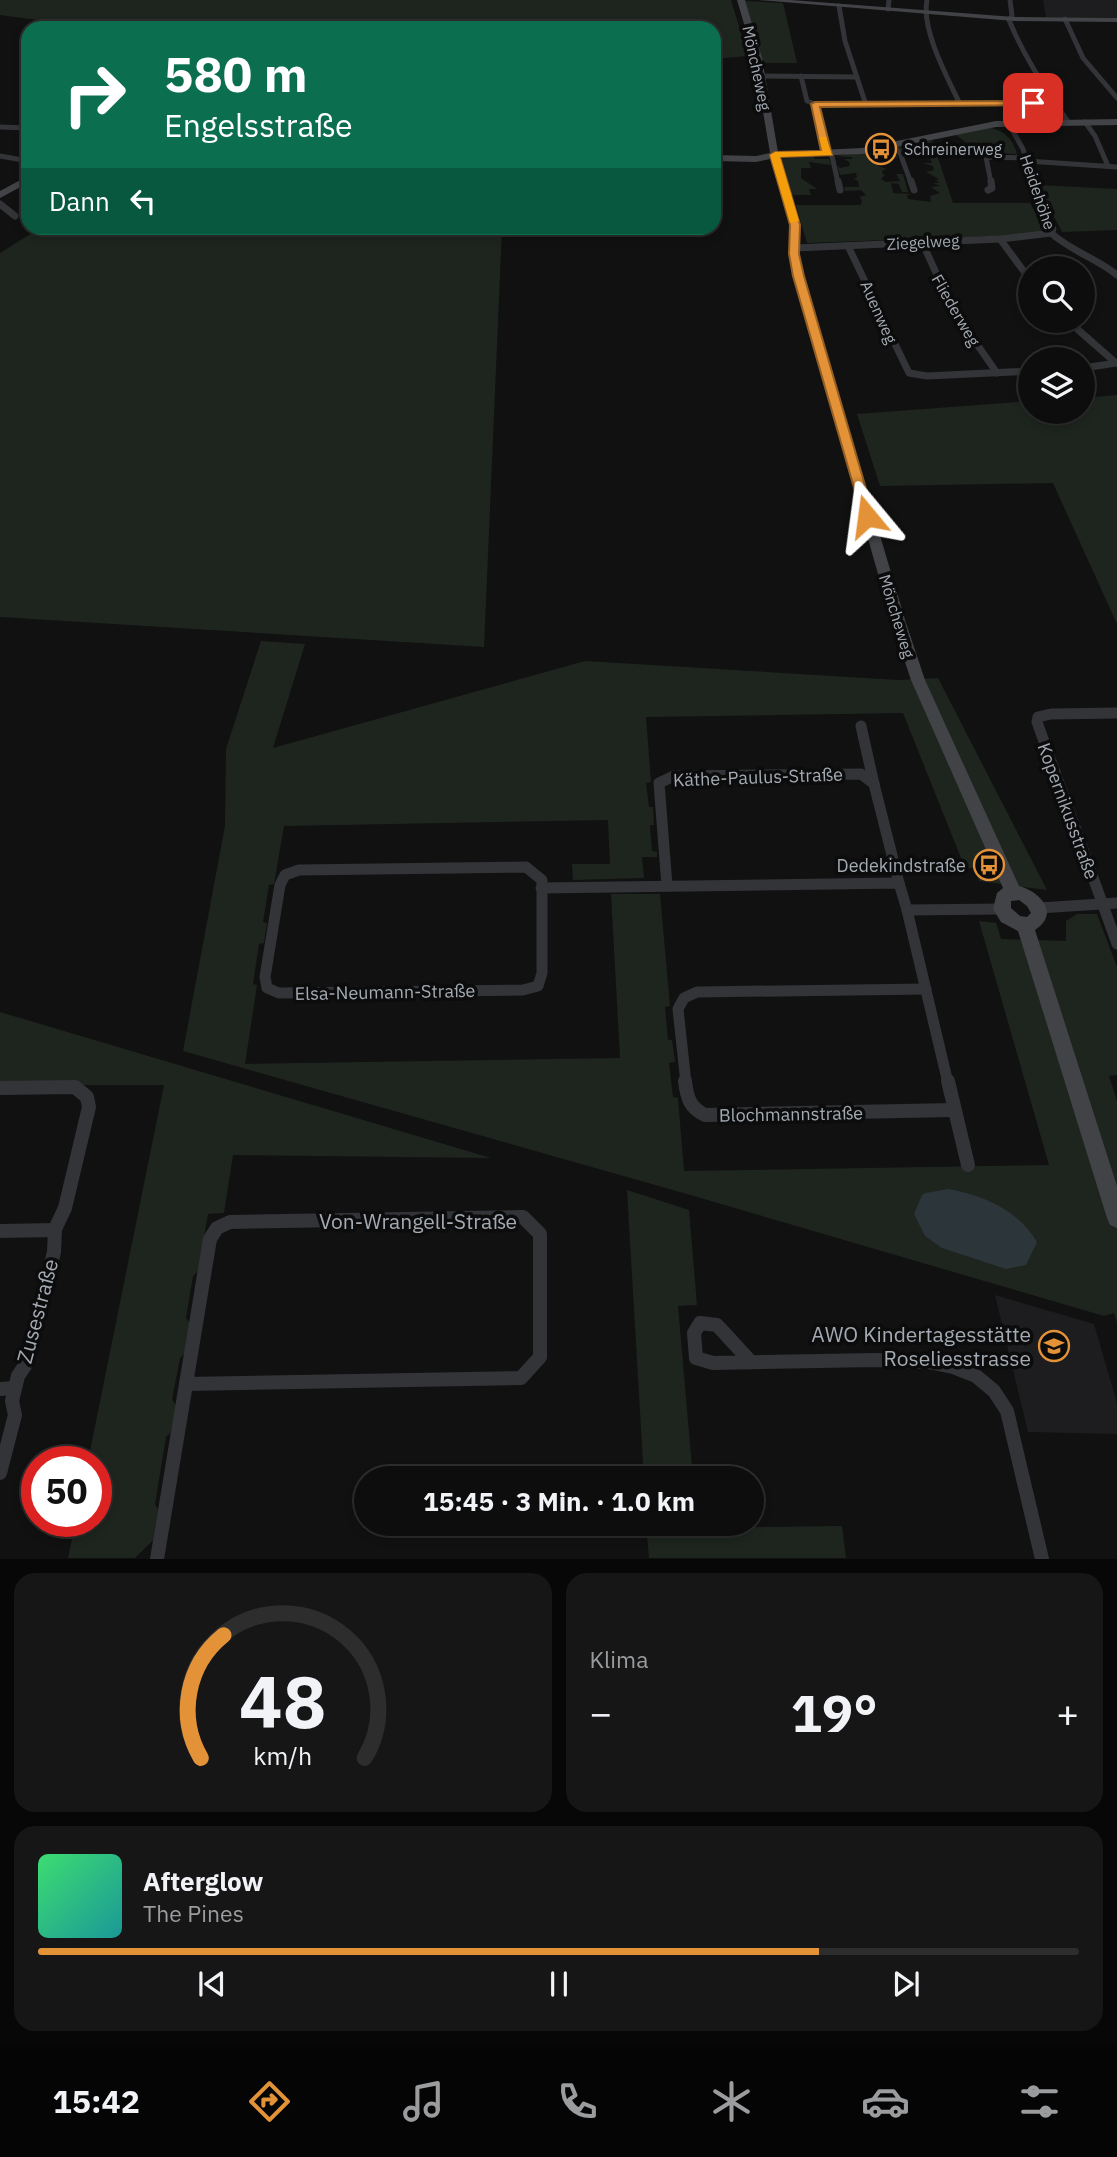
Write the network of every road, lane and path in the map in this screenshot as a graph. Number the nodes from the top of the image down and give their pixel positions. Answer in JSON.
{"nodes":[{"id":1,"x":741,"y":0,"type":"edge"},
{"id":2,"x":762,"y":0,"type":"edge"},
{"id":3,"x":927,"y":0,"type":"edge"},
{"id":4,"x":1010,"y":0,"type":"edge"},
{"id":5,"x":835,"y":4,"type":"edge"},
{"id":6,"x":888,"y":5,"type":"edge"},
{"id":7,"x":924,"y":12,"type":"junction"},
{"id":8,"x":1009,"y":18,"type":"junction"},
{"id":9,"x":1065,"y":19,"type":"junction"},
{"id":10,"x":1117,"y":20,"type":"edge"},
{"id":11,"x":761,"y":76,"type":"junction"},
{"id":12,"x":801,"y":76,"type":"junction"},
{"id":13,"x":857,"y":77,"type":"junction"},
{"id":14,"x":1117,"y":98,"type":"edge"},
{"id":15,"x":1055,"y":103,"type":"junction"},
{"id":16,"x":815,"y":104,"type":"junction"},
{"id":17,"x":960,"y":104,"type":"junction"},
{"id":18,"x":866,"y":105,"type":"junction"},
{"id":19,"x":1117,"y":121,"type":"edge"},
{"id":20,"x":1016,"y":122,"type":"junction"},
{"id":21,"x":1068,"y":122,"type":"junction"},
{"id":22,"x":1085,"y":122,"type":"junction"},
{"id":23,"x":0,"y":127,"type":"edge"},
{"id":24,"x":21,"y":128,"type":"edge"},
{"id":25,"x":893,"y":145,"type":"junction"},
{"id":26,"x":829,"y":153,"type":"junction"},
{"id":27,"x":775,"y":155,"type":"junction"},
{"id":28,"x":0,"y":156,"type":"edge"},
{"id":29,"x":721,"y":158,"type":"edge"},
{"id":30,"x":21,"y":160,"type":"edge"},
{"id":31,"x":1026,"y":160,"type":"junction"},
{"id":32,"x":1108,"y":166,"type":"junction"},
{"id":33,"x":1117,"y":167,"type":"edge"},
{"id":34,"x":21,"y":182,"type":"edge"},
{"id":35,"x":840,"y":190,"type":"dead end"},
{"id":36,"x":914,"y":190,"type":"dead end"},
{"id":37,"x":988,"y":190,"type":"dead end"},
{"id":38,"x":0,"y":195,"type":"edge"},
{"id":39,"x":0,"y":204,"type":"edge"},
{"id":40,"x":15,"y":216,"type":"dead end"},
{"id":41,"x":1051,"y":233,"type":"junction"},
{"id":42,"x":1000,"y":239,"type":"junction"},
{"id":43,"x":922,"y":242,"type":"junction"},
{"id":44,"x":848,"y":246,"type":"junction"},
{"id":45,"x":795,"y":248,"type":"junction"},
{"id":46,"x":1018,"y":263,"type":"edge"},
{"id":47,"x":1106,"y":265,"type":"junction"},
{"id":48,"x":1117,"y":266,"type":"edge"},
{"id":49,"x":1117,"y":275,"type":"edge"},
{"id":50,"x":1082,"y":333,"type":"edge"},
{"id":51,"x":1117,"y":363,"type":"edge"},
{"id":52,"x":1095,"y":366,"type":"edge"},
{"id":53,"x":1018,"y":372,"type":"edge"},
{"id":54,"x":997,"y":373,"type":"junction"},
{"id":55,"x":1117,"y":713,"type":"edge"},
{"id":56,"x":861,"y":726,"type":"dead end"},
{"id":57,"x":874,"y":784,"type":"junction"},
{"id":58,"x":899,"y":883,"type":"junction"},
{"id":59,"x":667,"y":886,"type":"junction"},
{"id":60,"x":541,"y":888,"type":"junction"},
{"id":61,"x":1014,"y":893,"type":"junction"},
{"id":62,"x":1102,"y":903,"type":"junction"},
{"id":63,"x":1117,"y":903,"type":"edge"},
{"id":64,"x":1039,"y":908,"type":"junction"},
{"id":65,"x":1002,"y":909,"type":"junction"},
{"id":66,"x":906,"y":910,"type":"junction"},
{"id":67,"x":1025,"y":925,"type":"junction"},
{"id":68,"x":1117,"y":944,"type":"edge"},
{"id":69,"x":926,"y":989,"type":"junction"},
{"id":70,"x":0,"y":1088,"type":"edge"},
{"id":71,"x":954,"y":1110,"type":"junction"},
{"id":72,"x":968,"y":1165,"type":"dead end"},
{"id":73,"x":1117,"y":1217,"type":"edge"},
{"id":74,"x":55,"y":1230,"type":"junction"},
{"id":75,"x":0,"y":1231,"type":"edge"},
{"id":76,"x":751,"y":1362,"type":"dead end"},
{"id":77,"x":185,"y":1384,"type":"junction"},
{"id":78,"x":8,"y":1389,"type":"edge"},
{"id":79,"x":0,"y":1473,"type":"edge"},
{"id":80,"x":157,"y":1559,"type":"edge"},
{"id":81,"x":1042,"y":1559,"type":"edge"}],
"edges":[{"from":1,"to":11,"type":"main road","name":"Möncheweg"},
{"from":2,"to":5,"type":"street"},
{"from":3,"to":7,"type":"street"},
{"from":4,"to":8,"type":"street"},
{"from":5,"to":6,"type":"street"},
{"from":5,"to":13,"type":"street"},
{"from":6,"to":7,"type":"street"},
{"from":7,"to":8,"type":"street"},
{"from":7,"to":17,"type":"street"},
{"from":8,"to":9,"type":"main road"},
{"from":8,"to":15,"type":"street"},
{"from":9,"to":10,"type":"main road"},
{"from":9,"to":14,"type":"street"},
{"from":11,"to":12,"type":"street"},
{"from":11,"to":27,"type":"main road","name":"Möncheweg"},
{"from":12,"to":13,"type":"street"},
{"from":12,"to":16,"type":"street"},
{"from":13,"to":18,"type":"street"},
{"from":15,"to":17,"type":"street"},
{"from":15,"to":21,"type":"street"},
{"from":16,"to":18,"type":"street"},
{"from":16,"to":26,"type":"street"},
{"from":17,"to":18,"type":"street"},
{"from":19,"to":22,"type":"main road"},
{"from":20,"to":21,"type":"main road"},
{"from":20,"to":25,"type":"main road"},
{"from":20,"to":31,"type":"street","name":"Heidehöhe"},
{"from":21,"to":22,"type":"main road"},
{"from":22,"to":32,"type":"street"},
{"from":23,"to":24,"type":"street"},
{"from":25,"to":26,"type":"main road"},
{"from":25,"to":36,"type":"street"},
{"from":26,"to":27,"type":"main road"},
{"from":26,"to":35,"type":"street"},
{"from":27,"to":29,"type":"main road"},
{"from":27,"to":45,"type":"main road","name":"Möncheweg"},
{"from":28,"to":30,"type":"street"},
{"from":31,"to":32,"type":"street"},
{"from":31,"to":37,"type":"street"},
{"from":31,"to":41,"type":"street","name":"Heidehöhe"},
{"from":32,"to":33,"type":"street"},
{"from":34,"to":38,"type":"main road"},
{"from":39,"to":40,"type":"street"},
{"from":41,"to":42,"type":"street","name":"Ziegelweg"},
{"from":41,"to":47,"type":"street","name":"Heidehöhe"},
{"from":42,"to":43,"type":"street","name":"Ziegelweg"},
{"from":42,"to":46,"type":"street"},
{"from":43,"to":44,"type":"street","name":"Ziegelweg"},
{"from":43,"to":54,"type":"street","name":"Fliederweg"},
{"from":44,"to":45,"type":"street","name":"Ziegelweg"},
{"from":44,"to":54,"type":"street","name":"Auenweg"},
{"from":45,"to":61,"type":"main road","name":"Möncheweg"},
{"from":47,"to":48,"type":"street"},
{"from":47,"to":49,"type":"street","name":"Heidehöhe"},
{"from":50,"to":51,"type":"street"},
{"from":51,"to":52,"type":"street"},
{"from":53,"to":54,"type":"street"},
{"from":55,"to":62,"type":"street","name":"Kopernikusstraße"},
{"from":56,"to":57,"type":"street"},
{"from":57,"to":58,"type":"street"},
{"from":57,"to":59,"type":"street","name":"Käthe-Paulus-Straße"},
{"from":58,"to":59,"type":"street"},
{"from":58,"to":66,"type":"street"},
{"from":59,"to":60,"type":"street"},
{"from":60,"to":60,"type":"street","name":"Elsa-Neumann-Straße"},
{"from":61,"to":64,"type":"main road"},
{"from":61,"to":65,"type":"main road"},
{"from":62,"to":63,"type":"street"},
{"from":62,"to":64,"type":"street"},
{"from":62,"to":68,"type":"street","name":"Kopernikusstraße"},
{"from":64,"to":67,"type":"main road"},
{"from":65,"to":66,"type":"street"},
{"from":65,"to":67,"type":"main road"},
{"from":66,"to":69,"type":"street"},
{"from":67,"to":73,"type":"main road"},
{"from":69,"to":71,"type":"street"},
{"from":69,"to":71,"type":"street","name":"Blochmannstraße"},
{"from":70,"to":74,"type":"street","name":"Zusestraße"},
{"from":71,"to":72,"type":"street"},
{"from":74,"to":75,"type":"street","name":"Zusestraße"},
{"from":74,"to":78,"type":"street","name":"Zusestraße"},
{"from":76,"to":81,"type":"street"},
{"from":77,"to":77,"type":"street","name":"Von-Wrangell-Straße"},
{"from":77,"to":80,"type":"street","name":"Von-Wrangell-Straße"},
{"from":78,"to":79,"type":"street","name":"Zusestraße"}]}
